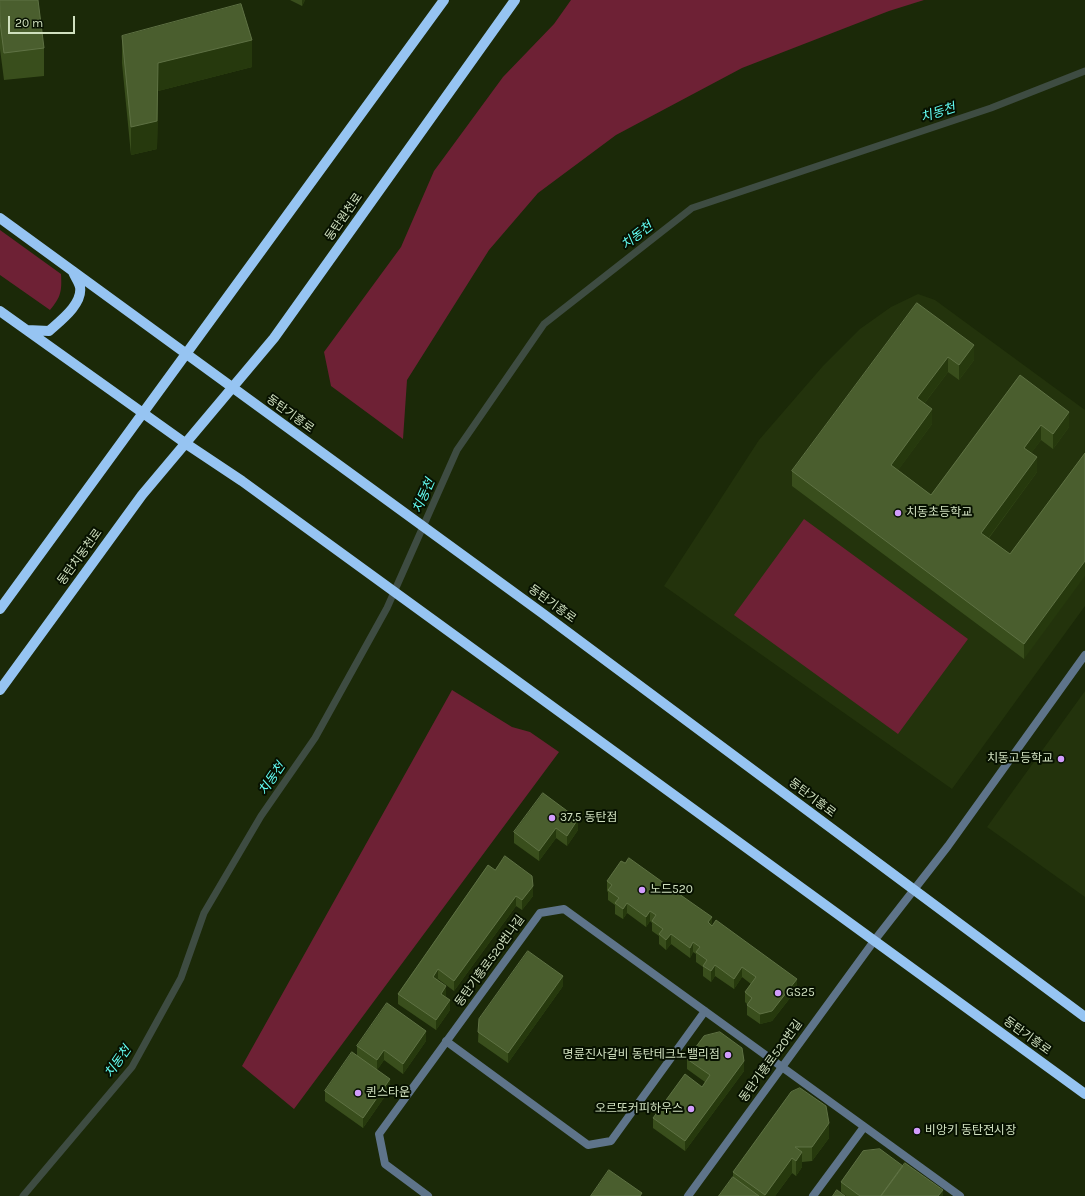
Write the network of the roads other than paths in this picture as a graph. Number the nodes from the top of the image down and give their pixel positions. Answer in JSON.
{"nodes":[{"id":1,"x":444,"y":0,"type":"edge"},
{"id":2,"x":515,"y":0,"type":"edge"},
{"id":3,"x":0,"y":218,"type":"edge"},
{"id":4,"x":73,"y":271,"type":"junction"},
{"id":5,"x":0,"y":311,"type":"edge"},
{"id":6,"x":27,"y":330,"type":"junction"},
{"id":7,"x":187,"y":354,"type":"junction"},
{"id":8,"x":233,"y":387,"type":"junction"},
{"id":9,"x":143,"y":412,"type":"junction"},
{"id":10,"x":185,"y":443,"type":"junction"},
{"id":11,"x":0,"y":609,"type":"edge"},
{"id":12,"x":1085,"y":655,"type":"edge"},
{"id":13,"x":0,"y":690,"type":"edge"},
{"id":14,"x":914,"y":890,"type":"junction"},
{"id":15,"x":874,"y":941,"type":"junction"},
{"id":16,"x":705,"y":1011,"type":"junction"},
{"id":17,"x":1085,"y":1017,"type":"edge"},
{"id":18,"x":446,"y":1041,"type":"junction"},
{"id":19,"x":782,"y":1067,"type":"junction"},
{"id":20,"x":1085,"y":1094,"type":"edge"},
{"id":21,"x":864,"y":1126,"type":"junction"},
{"id":22,"x":428,"y":1196,"type":"edge"},
{"id":23,"x":688,"y":1196,"type":"edge"},
{"id":24,"x":813,"y":1196,"type":"edge"},
{"id":25,"x":960,"y":1196,"type":"edge"}],
"edges":[{"from":1,"to":7,"type":"main road"},
{"from":2,"to":8,"type":"main road","name":"동탄원천로"},
{"from":3,"to":4,"type":"main road","name":"동탄기흥로"},
{"from":4,"to":6,"type":"main road"},
{"from":4,"to":7,"type":"main road","name":"동탄기흥로"},
{"from":5,"to":6,"type":"main road","name":"동탄기흥로"},
{"from":6,"to":9,"type":"main road","name":"동탄기흥로"},
{"from":7,"to":8,"type":"main road","name":"동탄기흥로"},
{"from":7,"to":9,"type":"main road"},
{"from":8,"to":10,"type":"main road","name":"동탄원천로"},
{"from":8,"to":14,"type":"main road","name":"동탄기흥로"},
{"from":9,"to":10,"type":"main road","name":"동탄기흥로"},
{"from":9,"to":11,"type":"main road"},
{"from":10,"to":13,"type":"main road","name":"동탄치동천로"},
{"from":10,"to":15,"type":"main road","name":"동탄기흥로"},
{"from":12,"to":14,"type":"street","name":"동탄기흥로520번길"},
{"from":14,"to":15,"type":"street","name":"동탄기흥로520번길"},
{"from":14,"to":17,"type":"main road","name":"동탄기흥로"},
{"from":15,"to":19,"type":"street","name":"동탄기흥로520번길"},
{"from":15,"to":20,"type":"main road","name":"동탄기흥로"},
{"from":16,"to":18,"type":"street","name":"동탄기흥로520번나길"},
{"from":16,"to":18,"type":"street"},
{"from":16,"to":19,"type":"street","name":"동탄기흥로520번나길"},
{"from":18,"to":22,"type":"street","name":"동탄기흥로520번나길"},
{"from":19,"to":21,"type":"street","name":"동탄기흥로520번나길"},
{"from":19,"to":23,"type":"street","name":"동탄기흥로520번길"},
{"from":21,"to":24,"type":"street"},
{"from":21,"to":25,"type":"street","name":"동탄기흥로520번나길"}]}
